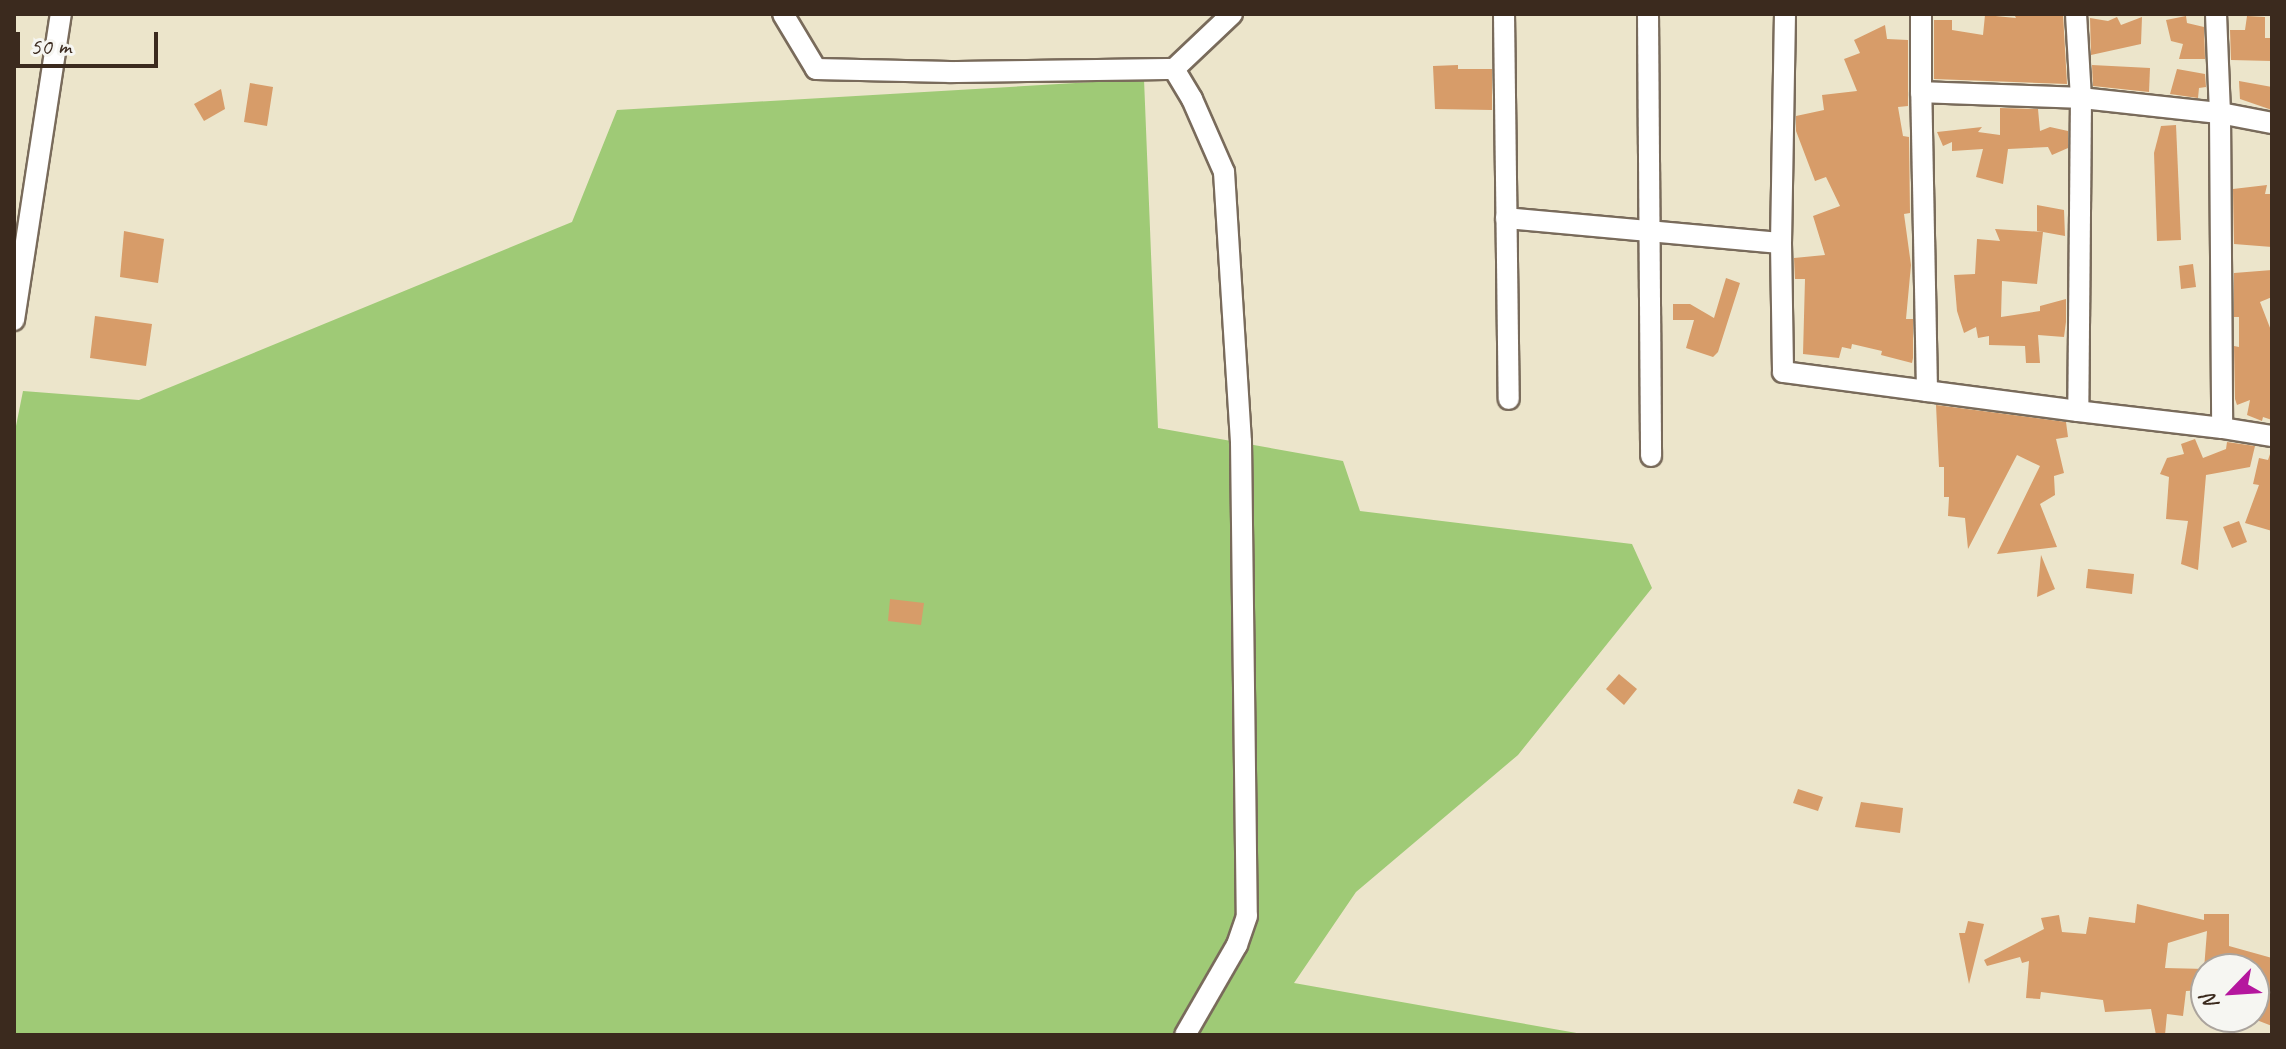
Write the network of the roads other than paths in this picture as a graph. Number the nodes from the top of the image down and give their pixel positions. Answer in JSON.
{"nodes":[{"id":1,"x":61,"y":14,"type":"edge"},
{"id":2,"x":783,"y":14,"type":"edge"},
{"id":3,"x":1232,"y":14,"type":"edge"},
{"id":4,"x":1504,"y":14,"type":"edge"},
{"id":5,"x":1648,"y":14,"type":"edge"},
{"id":6,"x":1785,"y":14,"type":"edge"},
{"id":7,"x":1921,"y":14,"type":"edge"},
{"id":8,"x":2076,"y":14,"type":"edge"},
{"id":9,"x":2216,"y":14,"type":"edge"},
{"id":10,"x":1174,"y":69,"type":"junction"},
{"id":11,"x":1921,"y":92,"type":"junction"},
{"id":12,"x":2081,"y":98,"type":"junction"},
{"id":13,"x":2220,"y":113,"type":"junction"},
{"id":14,"x":2272,"y":123,"type":"edge"},
{"id":15,"x":1506,"y":218,"type":"junction"},
{"id":16,"x":1648,"y":229,"type":"junction"},
{"id":17,"x":1781,"y":243,"type":"junction"},
{"id":18,"x":14,"y":320,"type":"edge"},
{"id":19,"x":1927,"y":391,"type":"junction"},
{"id":20,"x":1509,"y":399,"type":"dead end"},
{"id":21,"x":2078,"y":411,"type":"junction"},
{"id":22,"x":2222,"y":428,"type":"junction"},
{"id":23,"x":2272,"y":436,"type":"edge"},
{"id":24,"x":1651,"y":456,"type":"dead end"},
{"id":25,"x":1185,"y":1035,"type":"edge"}],
"edges":[{"from":1,"to":18,"type":"street"},
{"from":2,"to":10,"type":"street"},
{"from":3,"to":10,"type":"street"},
{"from":4,"to":15,"type":"street"},
{"from":5,"to":16,"type":"street"},
{"from":6,"to":17,"type":"street"},
{"from":7,"to":11,"type":"street"},
{"from":8,"to":12,"type":"street"},
{"from":9,"to":13,"type":"street"},
{"from":10,"to":25,"type":"street"},
{"from":11,"to":12,"type":"street"},
{"from":11,"to":19,"type":"street"},
{"from":12,"to":13,"type":"street"},
{"from":12,"to":21,"type":"street"},
{"from":13,"to":14,"type":"street"},
{"from":13,"to":22,"type":"street"},
{"from":15,"to":16,"type":"street"},
{"from":15,"to":20,"type":"street"},
{"from":16,"to":17,"type":"street"},
{"from":16,"to":24,"type":"street"},
{"from":17,"to":19,"type":"street"},
{"from":19,"to":21,"type":"street"},
{"from":21,"to":22,"type":"street"},
{"from":22,"to":23,"type":"street"}]}
